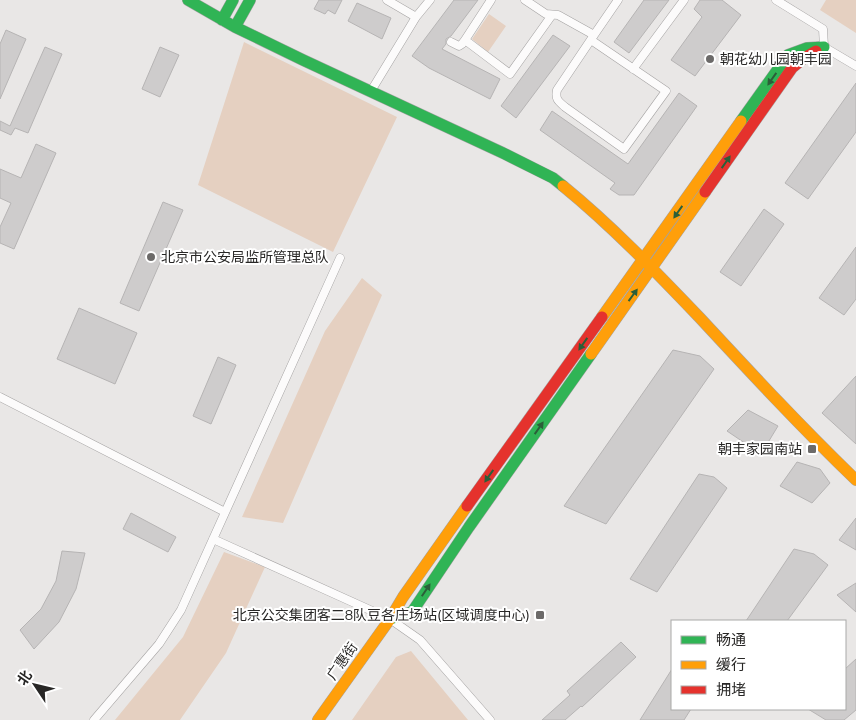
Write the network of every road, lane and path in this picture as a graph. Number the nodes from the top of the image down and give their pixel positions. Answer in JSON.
{"nodes":[{"id":1,"x":188,"y":0,"type":"edge"},
{"id":2,"x":233,"y":0,"type":"edge"},
{"id":3,"x":250,"y":0,"type":"edge"},
{"id":4,"x":387,"y":0,"type":"edge"},
{"id":5,"x":430,"y":0,"type":"edge"},
{"id":6,"x":491,"y":0,"type":"edge"},
{"id":7,"x":525,"y":0,"type":"edge"},
{"id":8,"x":618,"y":0,"type":"edge"},
{"id":9,"x":684,"y":0,"type":"edge"},
{"id":10,"x":776,"y":0,"type":"edge"},
{"id":11,"x":552,"y":15,"type":"junction"},
{"id":12,"x":416,"y":17,"type":"junction"},
{"id":13,"x":222,"y":20,"type":"junction"},
{"id":14,"x":235,"y":27,"type":"junction"},
{"id":15,"x":592,"y":38,"type":"junction"},
{"id":16,"x":465,"y":40,"type":"junction"},
{"id":17,"x":451,"y":42,"type":"dead end"},
{"id":18,"x":824,"y":47,"type":"junction"},
{"id":19,"x":856,"y":66,"type":"edge"},
{"id":20,"x":634,"y":69,"type":"junction"},
{"id":21,"x":371,"y":91,"type":"junction"},
{"id":22,"x":340,"y":258,"type":"dead end"},
{"id":23,"x":644,"y":260,"type":"junction"},
{"id":24,"x":652,"y":268,"type":"junction"},
{"id":25,"x":0,"y":397,"type":"edge"},
{"id":26,"x":856,"y":480,"type":"edge"},
{"id":27,"x":225,"y":512,"type":"junction"},
{"id":28,"x":213,"y":539,"type":"junction"},
{"id":29,"x":390,"y":619,"type":"junction"},
{"id":30,"x":94,"y":720,"type":"edge"},
{"id":31,"x":318,"y":720,"type":"edge"},
{"id":32,"x":490,"y":720,"type":"edge"}],
"edges":[{"from":1,"to":13,"type":"street"},
{"from":2,"to":13,"type":"street"},
{"from":3,"to":14,"type":"street"},
{"from":4,"to":12,"type":"street"},
{"from":5,"to":12,"type":"street"},
{"from":6,"to":16,"type":"street"},
{"from":7,"to":11,"type":"street"},
{"from":8,"to":15,"type":"street"},
{"from":9,"to":20,"type":"street"},
{"from":10,"to":18,"type":"street"},
{"from":11,"to":15,"type":"street"},
{"from":11,"to":16,"type":"street"},
{"from":12,"to":21,"type":"street"},
{"from":13,"to":14,"type":"street"},
{"from":14,"to":21,"type":"street"},
{"from":15,"to":20,"type":"street"},
{"from":15,"to":20,"type":"street"},
{"from":16,"to":17,"type":"street"},
{"from":18,"to":19,"type":"street"},
{"from":18,"to":23,"type":"street","name":"广惠街","one_way":true},
{"from":24,"to":18,"type":"street","one_way":true},
{"from":21,"to":23,"type":"street"},
{"from":22,"to":27,"type":"street"},
{"from":23,"to":24,"type":"street"},
{"from":23,"to":29,"type":"street","name":"广惠街","one_way":true},
{"from":24,"to":26,"type":"street"},
{"from":29,"to":24,"type":"street","one_way":true},
{"from":25,"to":27,"type":"street"},
{"from":27,"to":28,"type":"street"},
{"from":28,"to":29,"type":"street"},
{"from":28,"to":30,"type":"street"},
{"from":29,"to":31,"type":"street","name":"广惠街"},
{"from":29,"to":32,"type":"street"}]}
